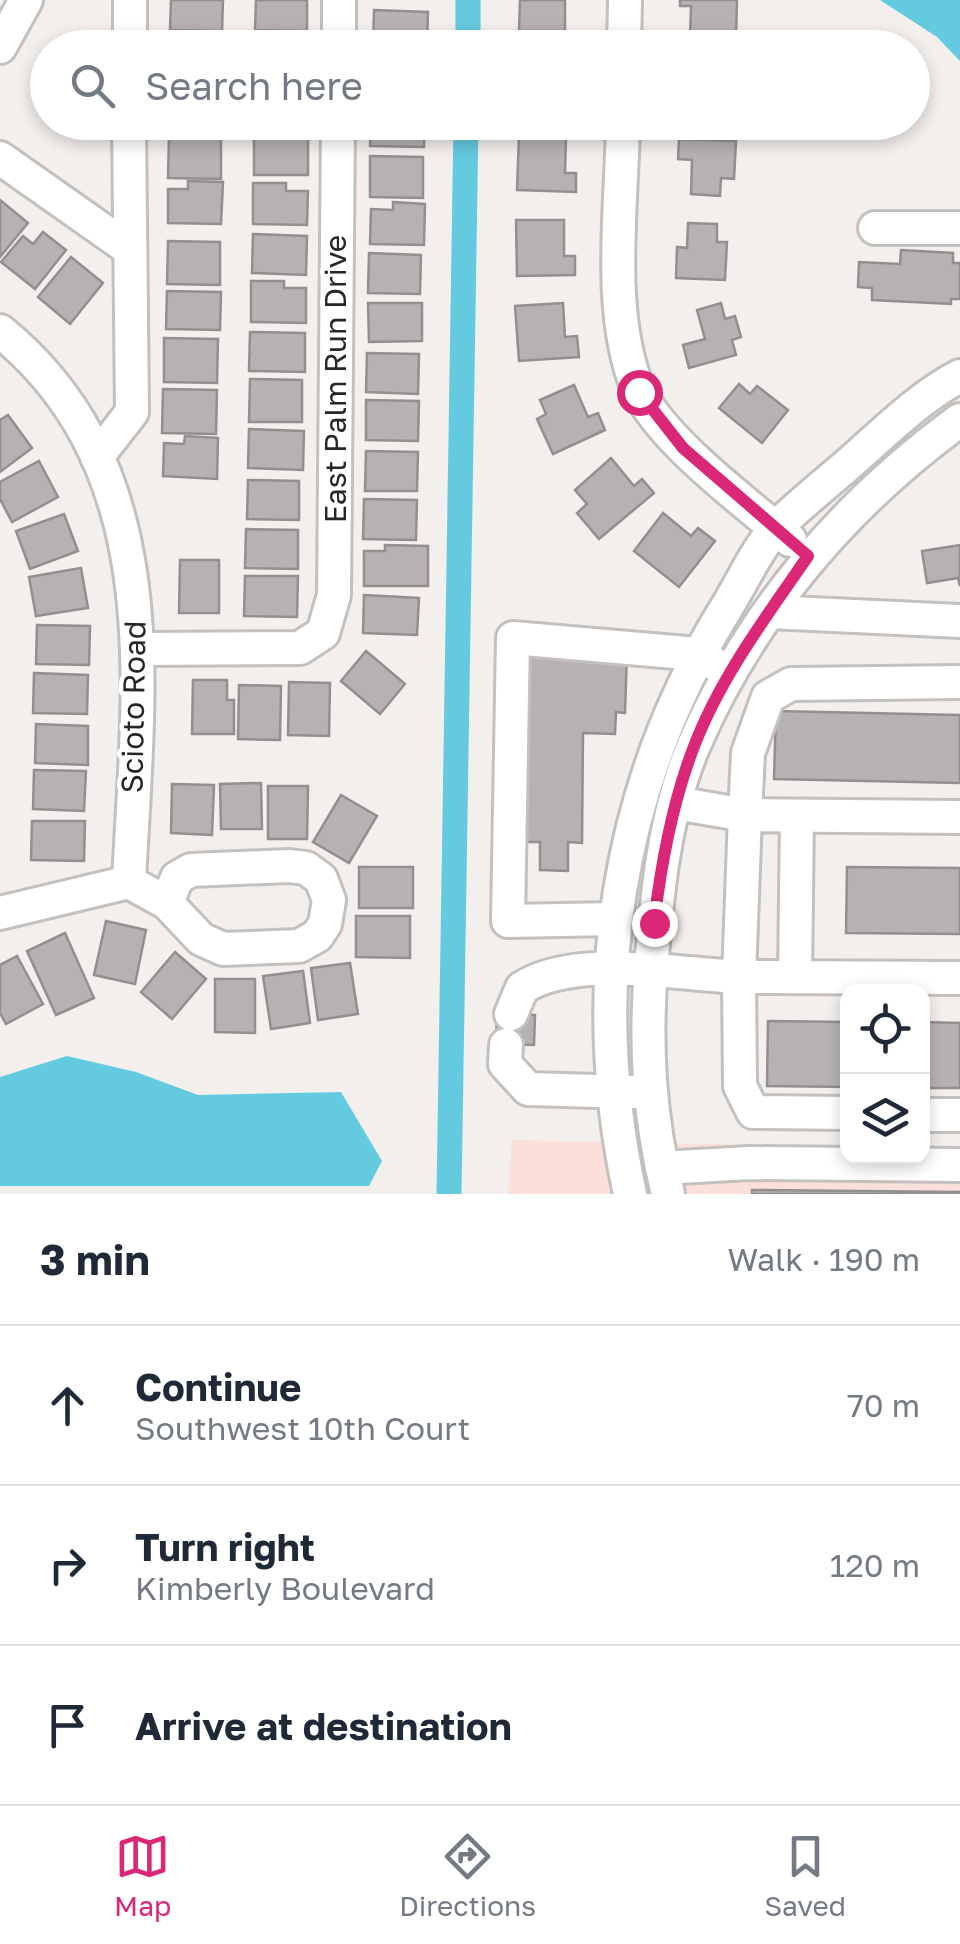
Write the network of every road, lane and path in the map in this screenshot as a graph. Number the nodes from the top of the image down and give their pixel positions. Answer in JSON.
{"nodes":[{"id":1,"x":26,"y":0,"type":"edge"},
{"id":2,"x":130,"y":0,"type":"edge"},
{"id":3,"x":339,"y":0,"type":"edge"},
{"id":4,"x":625,"y":0,"type":"edge"},
{"id":5,"x":130,"y":30,"type":"edge"},
{"id":6,"x":339,"y":30,"type":"edge"},
{"id":7,"x":624,"y":30,"type":"edge"},
{"id":8,"x":0,"y":46,"type":"edge"},
{"id":9,"x":129,"y":140,"type":"edge"},
{"id":10,"x":338,"y":140,"type":"edge"},
{"id":11,"x":623,"y":140,"type":"edge"},
{"id":12,"x":0,"y":158,"type":"edge"},
{"id":13,"x":875,"y":228,"type":"dead end"},
{"id":14,"x":960,"y":228,"type":"edge"},
{"id":15,"x":128,"y":248,"type":"junction"},
{"id":16,"x":0,"y":332,"type":"edge"},
{"id":17,"x":960,"y":376,"type":"edge"},
{"id":18,"x":902,"y":419,"type":"junction"},
{"id":19,"x":960,"y":420,"type":"edge"},
{"id":20,"x":922,"y":448,"type":"junction"},
{"id":21,"x":97,"y":457,"type":"junction"},
{"id":22,"x":776,"y":528,"type":"junction"},
{"id":23,"x":808,"y":556,"type":"junction"},
{"id":24,"x":770,"y":612,"type":"junction"},
{"id":25,"x":960,"y":621,"type":"edge"},
{"id":26,"x":140,"y":649,"type":"junction"},
{"id":27,"x":698,"y":654,"type":"junction"},
{"id":28,"x":730,"y":673,"type":"junction"},
{"id":29,"x":960,"y":682,"type":"edge"},
{"id":30,"x":676,"y":803,"type":"junction"},
{"id":31,"x":744,"y":815,"type":"junction"},
{"id":32,"x":797,"y":816,"type":"junction"},
{"id":33,"x":960,"y":818,"type":"edge"},
{"id":34,"x":128,"y":882,"type":"junction"},
{"id":35,"x":167,"y":904,"type":"junction"},
{"id":36,"x":0,"y":913,"type":"edge"},
{"id":37,"x":616,"y":919,"type":"junction"},
{"id":38,"x":608,"y":970,"type":"junction"},
{"id":39,"x":651,"y":972,"type":"junction"},
{"id":40,"x":739,"y":977,"type":"junction"},
{"id":41,"x":794,"y":977,"type":"junction"},
{"id":42,"x":960,"y":978,"type":"edge"},
{"id":43,"x":611,"y":1092,"type":"junction"},
{"id":44,"x":648,"y":1092,"type":"junction"},
{"id":45,"x":840,"y":1113,"type":"edge"},
{"id":46,"x":930,"y":1114,"type":"edge"},
{"id":47,"x":960,"y":1115,"type":"edge"},
{"id":48,"x":960,"y":1165,"type":"edge"},
{"id":49,"x":729,"y":1179,"type":"edge"},
{"id":50,"x":665,"y":1181,"type":"edge"},
{"id":51,"x":630,"y":1194,"type":"edge"}],
"edges":[{"from":1,"to":8,"type":"street"},
{"from":2,"to":5,"type":"street"},
{"from":3,"to":6,"type":"street"},
{"from":4,"to":7,"type":"street"},
{"from":9,"to":15,"type":"street"},
{"from":10,"to":26,"type":"street","name":"East Palm Run Drive"},
{"from":11,"to":22,"type":"street"},
{"from":12,"to":15,"type":"street"},
{"from":13,"to":14,"type":"street"},
{"from":15,"to":21,"type":"street"},
{"from":16,"to":21,"type":"street","name":"Scioto Road"},
{"from":17,"to":18,"type":"street"},
{"from":18,"to":20,"type":"street"},
{"from":18,"to":22,"type":"street"},
{"from":19,"to":20,"type":"street"},
{"from":20,"to":23,"type":"street"},
{"from":21,"to":26,"type":"street","name":"Scioto Road"},
{"from":22,"to":23,"type":"street"},
{"from":22,"to":27,"type":"street"},
{"from":23,"to":24,"type":"street"},
{"from":24,"to":25,"type":"street"},
{"from":24,"to":28,"type":"street"},
{"from":26,"to":34,"type":"street","name":"Scioto Road"},
{"from":27,"to":28,"type":"street"},
{"from":27,"to":37,"type":"street"},
{"from":27,"to":37,"type":"street"},
{"from":28,"to":30,"type":"street"},
{"from":29,"to":31,"type":"street"},
{"from":30,"to":31,"type":"street"},
{"from":30,"to":39,"type":"street"},
{"from":31,"to":32,"type":"street"},
{"from":31,"to":40,"type":"street"},
{"from":32,"to":33,"type":"street"},
{"from":32,"to":41,"type":"street"},
{"from":34,"to":35,"type":"street"},
{"from":34,"to":36,"type":"street"},
{"from":35,"to":35,"type":"street"},
{"from":37,"to":38,"type":"street"},
{"from":38,"to":39,"type":"street"},
{"from":38,"to":43,"type":"street"},
{"from":38,"to":43,"type":"street"},
{"from":39,"to":40,"type":"street"},
{"from":39,"to":44,"type":"street"},
{"from":40,"to":41,"type":"street"},
{"from":40,"to":45,"type":"street"},
{"from":41,"to":42,"type":"street"},
{"from":43,"to":44,"type":"street"},
{"from":43,"to":51,"type":"street"},
{"from":44,"to":50,"type":"street"},
{"from":46,"to":47,"type":"street"},
{"from":48,"to":49,"type":"street"},
{"from":49,"to":50,"type":"street"}]}
